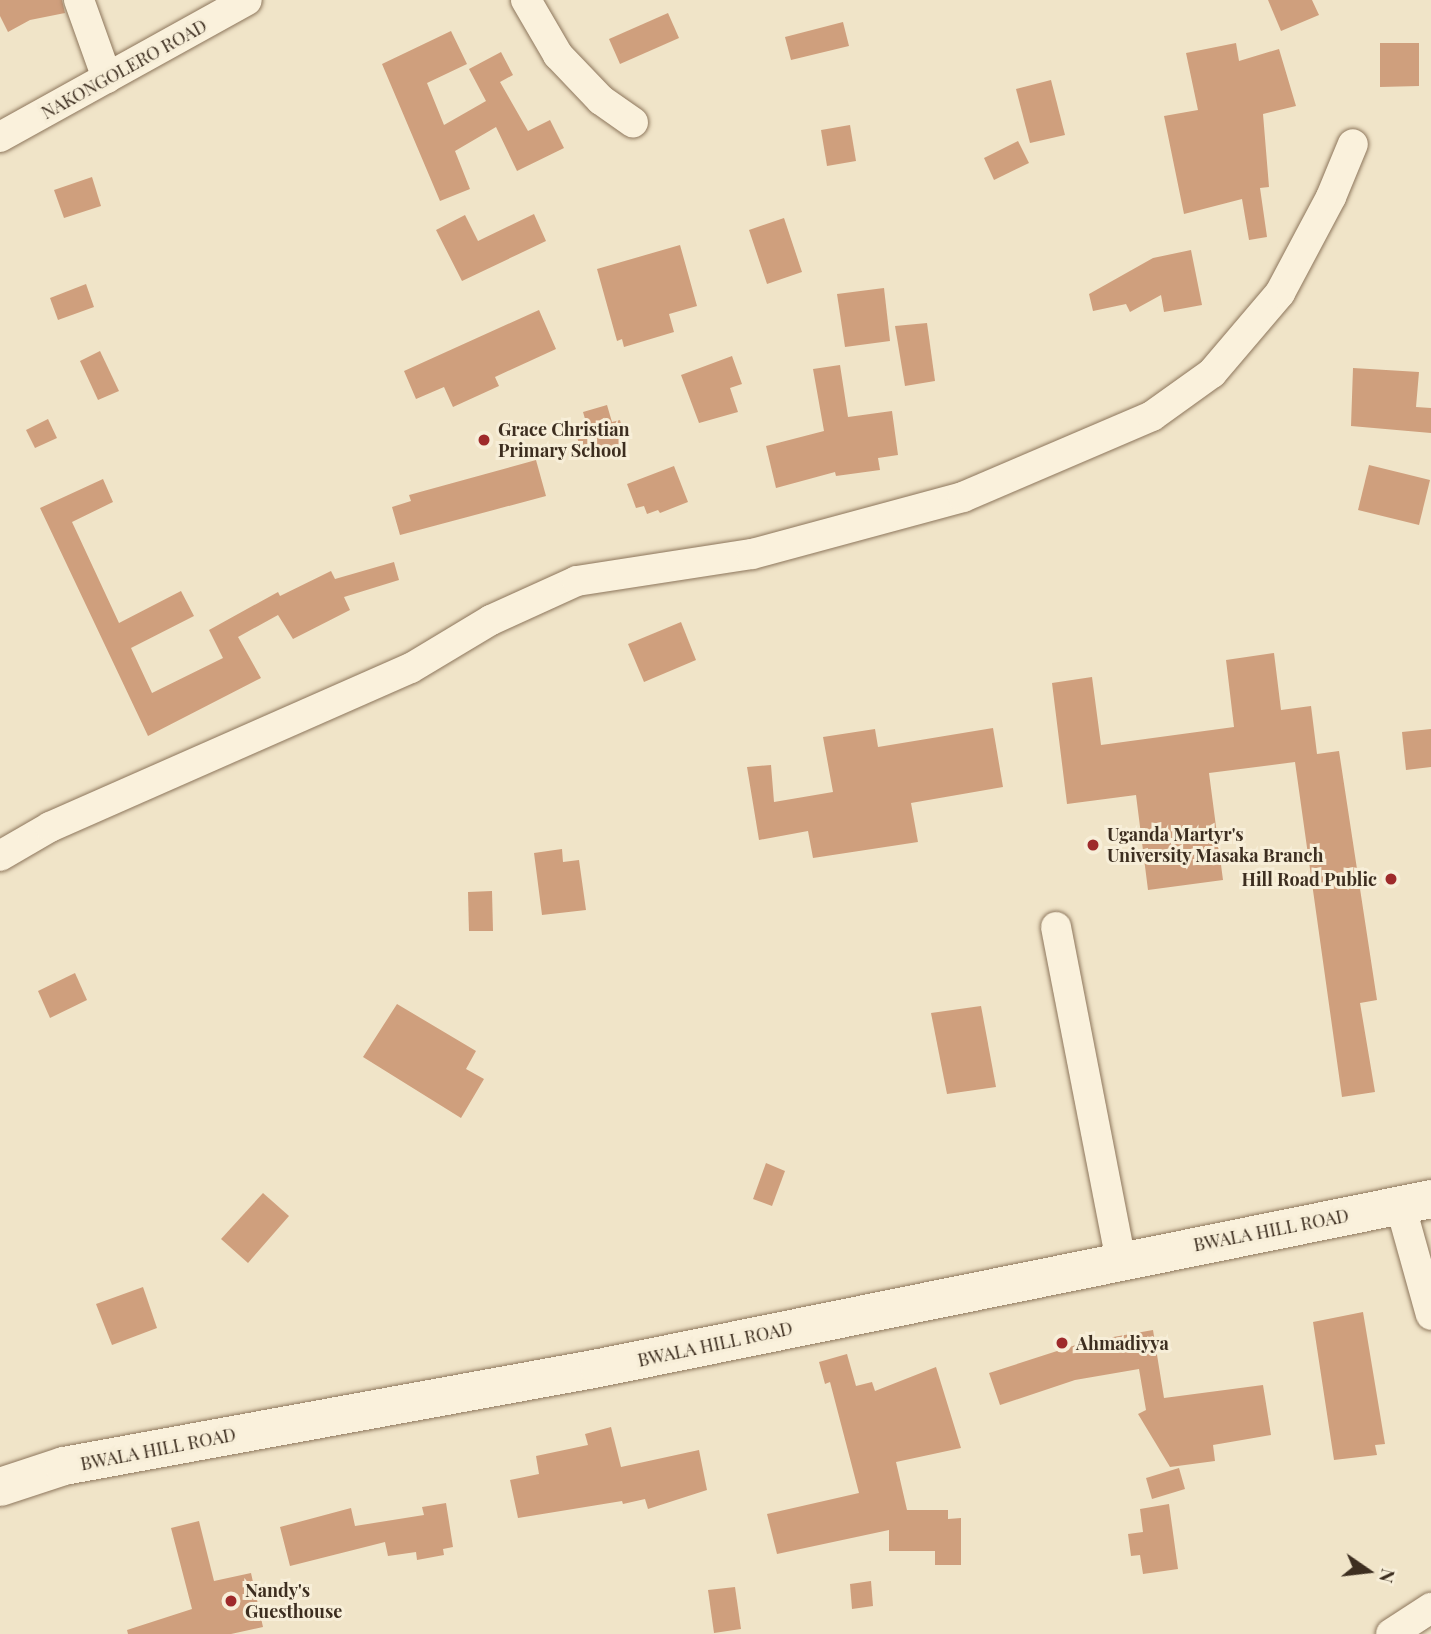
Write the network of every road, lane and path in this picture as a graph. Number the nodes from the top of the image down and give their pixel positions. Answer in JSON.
{"nodes":[{"id":1,"x":79,"y":0,"type":"edge"},
{"id":2,"x":247,"y":0,"type":"edge"},
{"id":3,"x":526,"y":0,"type":"edge"},
{"id":4,"x":107,"y":78,"type":"junction"},
{"id":5,"x":633,"y":122,"type":"dead end"},
{"id":6,"x":0,"y":137,"type":"edge"},
{"id":7,"x":1353,"y":144,"type":"dead end"},
{"id":8,"x":0,"y":856,"type":"edge"},
{"id":9,"x":1056,"y":927,"type":"dead end"},
{"id":10,"x":1415,"y":1201,"type":"edge"},
{"id":11,"x":1121,"y":1260,"type":"junction"},
{"id":12,"x":1431,"y":1315,"type":"edge"},
{"id":13,"x":0,"y":1487,"type":"edge"},
{"id":14,"x":1431,"y":1608,"type":"edge"},
{"id":15,"x":1391,"y":1634,"type":"edge"}],
"edges":[{"from":1,"to":4,"type":"street"},
{"from":2,"to":4,"type":"street","name":"NAKONGOLERO ROAD"},
{"from":3,"to":5,"type":"street"},
{"from":4,"to":6,"type":"street","name":"NAKONGOLERO ROAD"},
{"from":7,"to":8,"type":"street"},
{"from":9,"to":11,"type":"street"},
{"from":10,"to":11,"type":"street","name":"BWALA HILL ROAD"},
{"from":10,"to":12,"type":"street"},
{"from":11,"to":13,"type":"street","name":"BWALA HILL ROAD"},
{"from":14,"to":15,"type":"street"}]}
